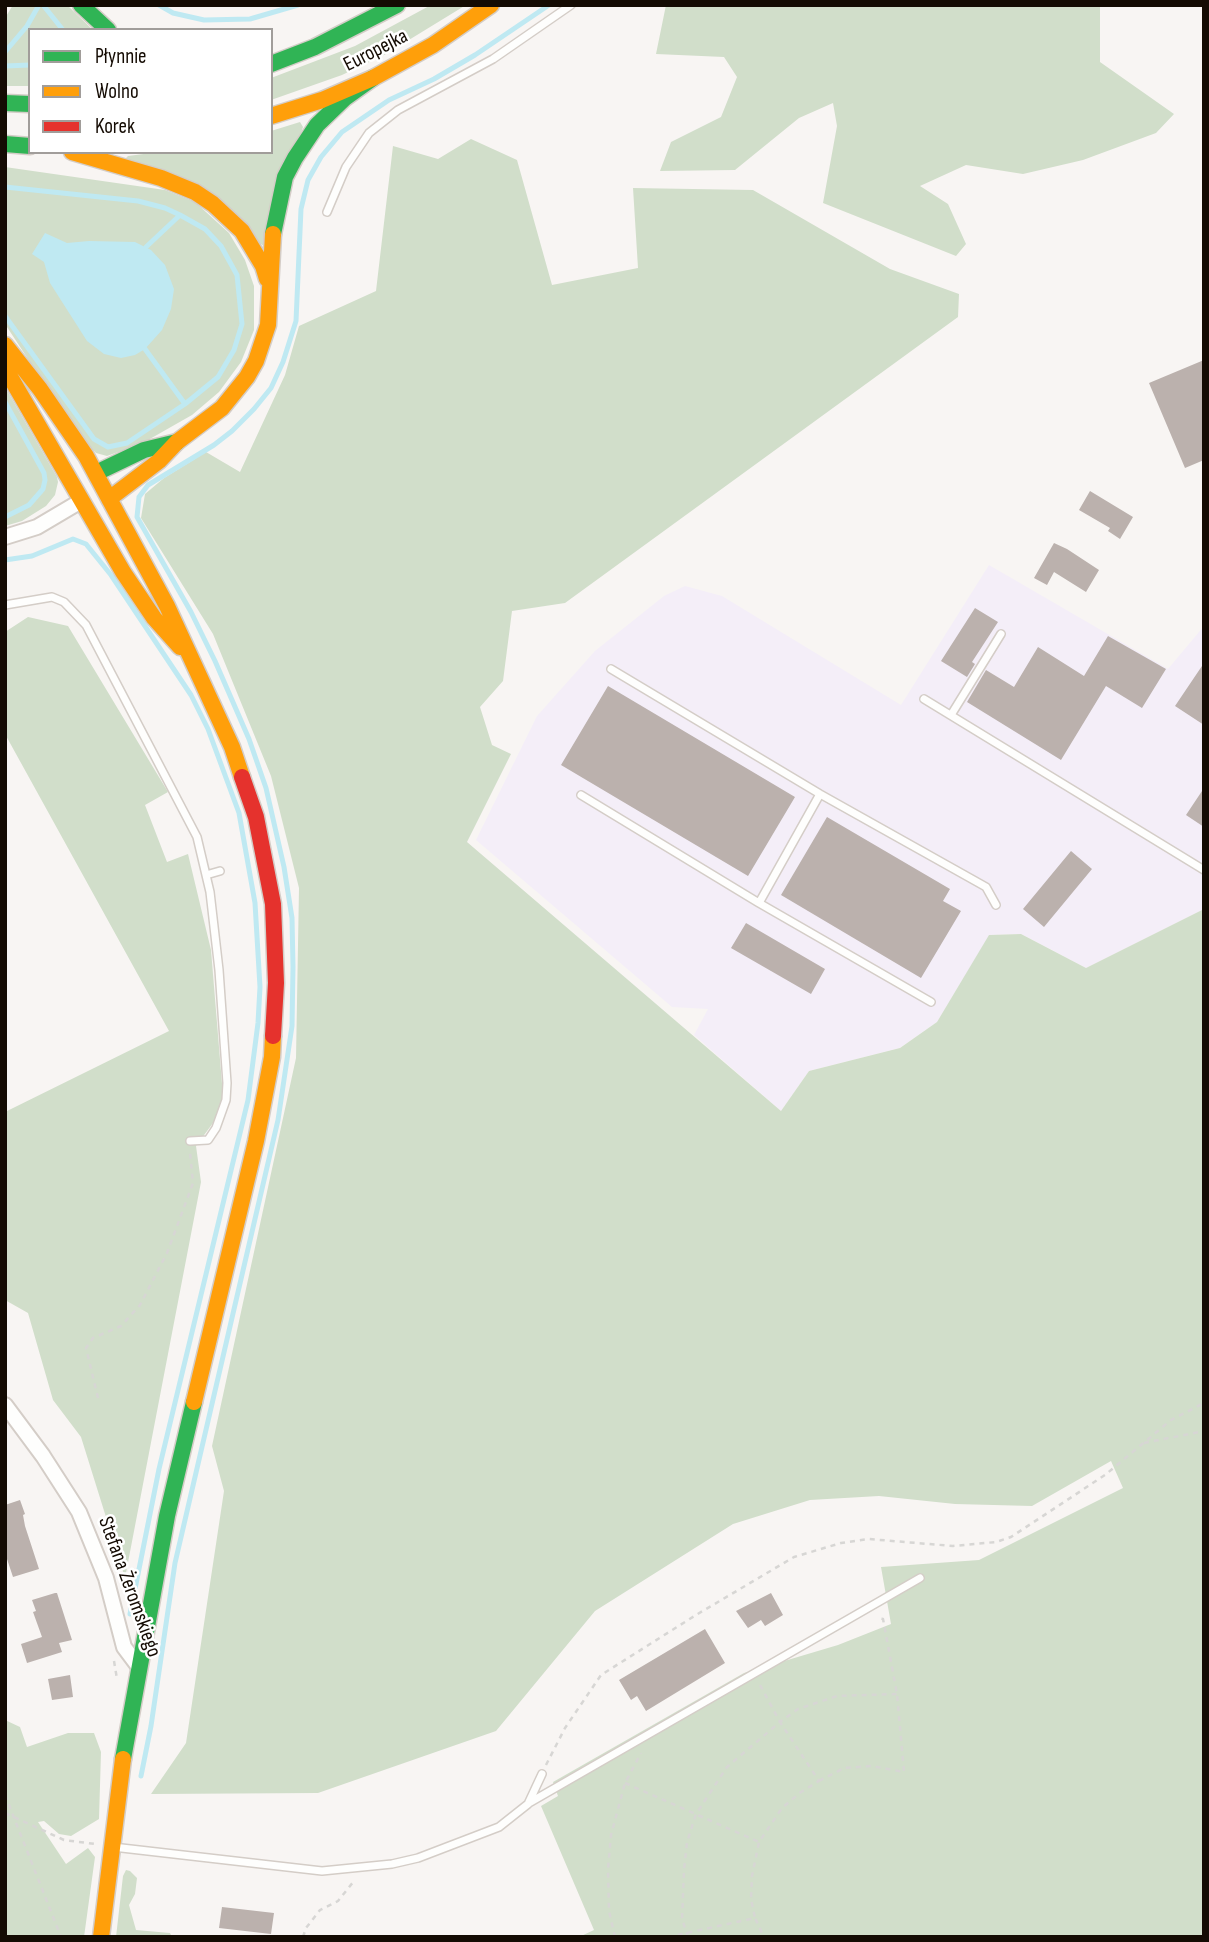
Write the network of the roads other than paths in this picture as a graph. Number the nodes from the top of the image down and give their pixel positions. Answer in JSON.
{"nodes":[{"id":1,"x":80,"y":5,"type":"edge"},
{"id":2,"x":397,"y":5,"type":"edge"},
{"id":3,"x":491,"y":5,"type":"edge"},
{"id":4,"x":571,"y":5,"type":"edge"},
{"id":5,"x":106,"y":28,"type":"edge"},
{"id":6,"x":273,"y":63,"type":"edge"},
{"id":7,"x":373,"y":78,"type":"junction"},
{"id":8,"x":5,"y":103,"type":"edge"},
{"id":9,"x":28,"y":104,"type":"edge"},
{"id":10,"x":273,"y":115,"type":"edge"},
{"id":11,"x":5,"y":144,"type":"edge"},
{"id":12,"x":28,"y":146,"type":"edge"},
{"id":13,"x":79,"y":154,"type":"edge"},
{"id":14,"x":327,"y":212,"type":"dead end"},
{"id":15,"x":270,"y":289,"type":"junction"},
{"id":16,"x":5,"y":345,"type":"edge"},
{"id":17,"x":5,"y":368,"type":"edge"},
{"id":18,"x":177,"y":442,"type":"junction"},
{"id":19,"x":96,"y":472,"type":"junction"},
{"id":20,"x":109,"y":499,"type":"junction"},
{"id":21,"x":80,"y":500,"type":"junction"},
{"id":22,"x":5,"y":537,"type":"edge"},
{"id":23,"x":5,"y":605,"type":"edge"},
{"id":24,"x":1001,"y":634,"type":"dead end"},
{"id":25,"x":191,"y":661,"type":"junction"},
{"id":26,"x":611,"y":669,"type":"dead end"},
{"id":27,"x":925,"y":699,"type":"dead end"},
{"id":28,"x":951,"y":715,"type":"junction"},
{"id":29,"x":820,"y":794,"type":"junction"},
{"id":30,"x":581,"y":795,"type":"dead end"},
{"id":31,"x":1204,"y":870,"type":"edge"},
{"id":32,"x":220,"y":871,"type":"dead end"},
{"id":33,"x":206,"y":875,"type":"junction"},
{"id":34,"x":760,"y":903,"type":"junction"},
{"id":35,"x":996,"y":905,"type":"dead end"},
{"id":36,"x":931,"y":1002,"type":"dead end"},
{"id":37,"x":190,"y":1142,"type":"road end"},
{"id":38,"x":5,"y":1405,"type":"edge"},
{"id":39,"x":920,"y":1578,"type":"dead end"},
{"id":40,"x":139,"y":1667,"type":"junction"},
{"id":41,"x":542,"y":1774,"type":"road end"},
{"id":42,"x":528,"y":1804,"type":"junction"},
{"id":43,"x":113,"y":1847,"type":"junction"},
{"id":44,"x":101,"y":1937,"type":"edge"}],
"edges":[{"from":1,"to":5,"type":"street"},
{"from":2,"to":6,"type":"street","name":"Europejka"},
{"from":3,"to":7,"type":"street","name":"Europejka"},
{"from":4,"to":14,"type":"lane"},
{"from":7,"to":10,"type":"street","name":"Europejka"},
{"from":7,"to":15,"type":"street"},
{"from":8,"to":9,"type":"street"},
{"from":11,"to":12,"type":"street"},
{"from":13,"to":15,"type":"street"},
{"from":15,"to":18,"type":"street"},
{"from":16,"to":19,"type":"street"},
{"from":17,"to":21,"type":"street"},
{"from":18,"to":19,"type":"street"},
{"from":18,"to":20,"type":"street"},
{"from":19,"to":20,"type":"street"},
{"from":19,"to":21,"type":"street"},
{"from":20,"to":21,"type":"street"},
{"from":20,"to":25,"type":"street"},
{"from":21,"to":22,"type":"street"},
{"from":21,"to":25,"type":"street"},
{"from":23,"to":33,"type":"lane"},
{"from":24,"to":28,"type":"lane"},
{"from":25,"to":40,"type":"street"},
{"from":26,"to":29,"type":"lane"},
{"from":27,"to":28,"type":"lane"},
{"from":28,"to":31,"type":"lane"},
{"from":29,"to":34,"type":"lane"},
{"from":29,"to":35,"type":"lane"},
{"from":30,"to":34,"type":"lane"},
{"from":32,"to":33,"type":"lane"},
{"from":33,"to":37,"type":"lane"},
{"from":34,"to":36,"type":"lane"},
{"from":38,"to":40,"type":"street","name":"Stefana Żeromskiego"},
{"from":39,"to":42,"type":"lane"},
{"from":40,"to":43,"type":"street","name":"Stefana Żeromskiego"},
{"from":41,"to":42,"type":"lane"},
{"from":42,"to":43,"type":"lane"},
{"from":43,"to":44,"type":"street","name":"Stefana Żeromskiego"}]}
